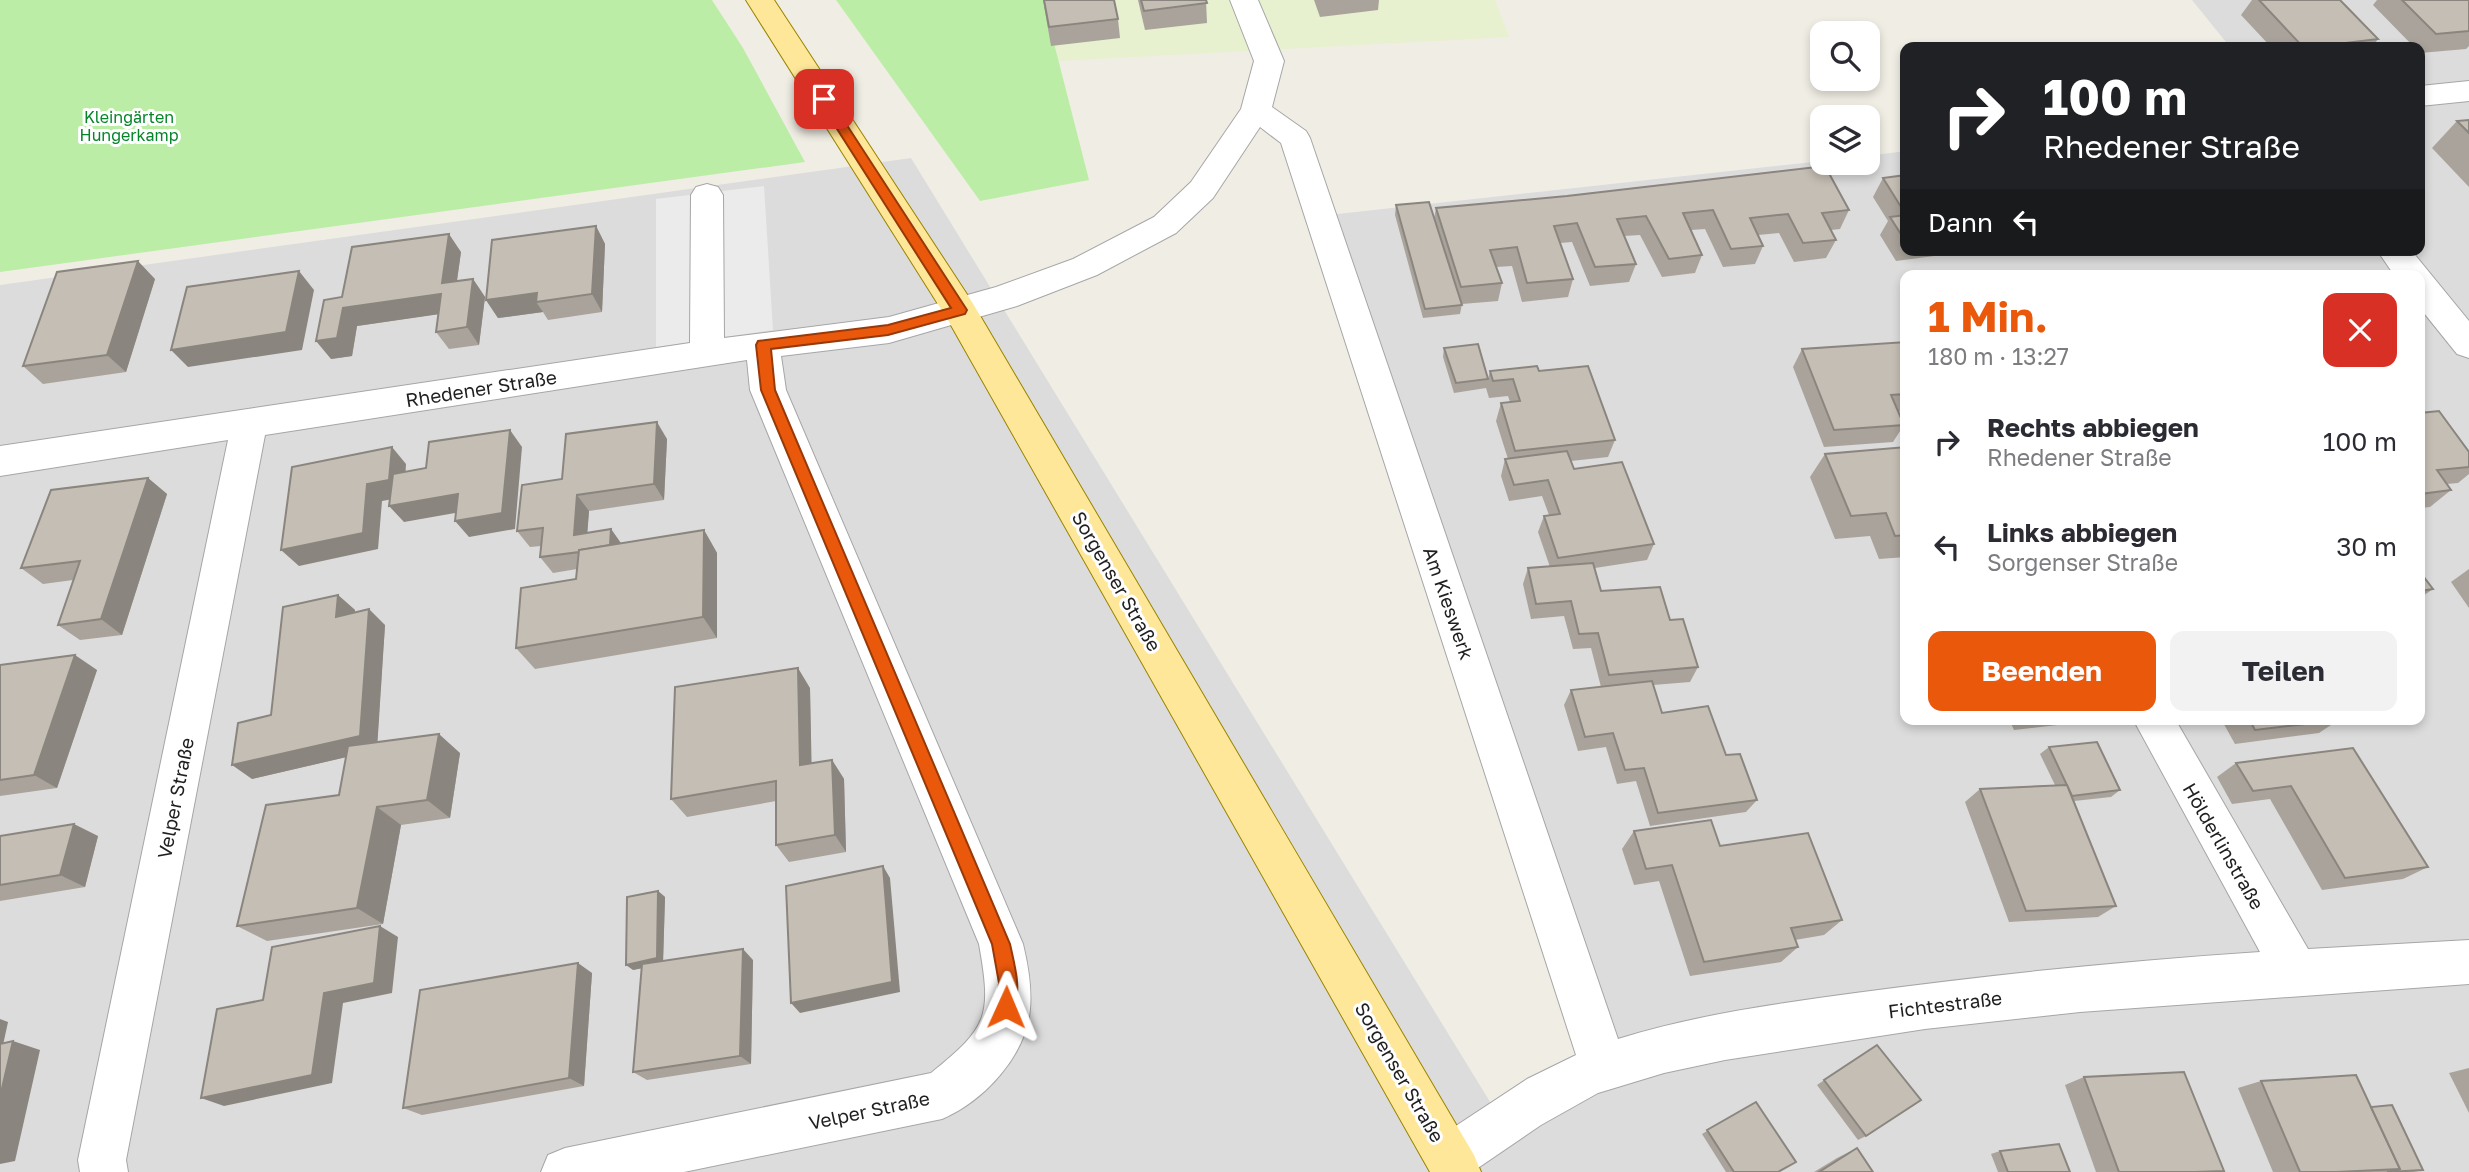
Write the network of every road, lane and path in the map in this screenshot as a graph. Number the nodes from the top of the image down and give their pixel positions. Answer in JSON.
{"nodes":[{"id":1,"x":760,"y":0,"type":"edge"},
{"id":2,"x":1244,"y":0,"type":"edge"},
{"id":3,"x":2469,"y":91,"type":"edge"},
{"id":4,"x":2425,"y":95,"type":"edge"},
{"id":5,"x":1256,"y":110,"type":"junction"},
{"id":6,"x":707,"y":195,"type":"dead end"},
{"id":7,"x":2398,"y":256,"type":"edge"},
{"id":8,"x":2409,"y":270,"type":"edge"},
{"id":9,"x":2425,"y":290,"type":"edge"},
{"id":10,"x":960,"y":310,"type":"junction"},
{"id":11,"x":763,"y":345,"type":"junction"},
{"id":12,"x":2469,"y":345,"type":"edge"},
{"id":13,"x":707,"y":354,"type":"junction"},
{"id":14,"x":249,"y":423,"type":"junction"},
{"id":15,"x":0,"y":461,"type":"edge"},
{"id":16,"x":2156,"y":725,"type":"edge"},
{"id":17,"x":2469,"y":962,"type":"edge"},
{"id":18,"x":2296,"y":972,"type":"junction"},
{"id":19,"x":1604,"y":1068,"type":"junction"},
{"id":20,"x":1454,"y":1165,"type":"edge"},
{"id":21,"x":104,"y":1172,"type":"edge"},
{"id":22,"x":565,"y":1172,"type":"edge"}],
"edges":[{"from":1,"to":10,"type":"main road","name":"Sorgenser Straße"},
{"from":2,"to":5,"type":"street","name":"Rhedener Straße"},
{"from":3,"to":4,"type":"street"},
{"from":5,"to":10,"type":"street","name":"Rhedener Straße"},
{"from":5,"to":19,"type":"street","name":"Am Kieswerk"},
{"from":6,"to":13,"type":"street"},
{"from":7,"to":8,"type":"street"},
{"from":9,"to":12,"type":"street"},
{"from":10,"to":11,"type":"street","name":"Rhedener Straße"},
{"from":10,"to":20,"type":"main road","name":"Sorgenser Straße"},
{"from":11,"to":13,"type":"street","name":"Rhedener Straße"},
{"from":11,"to":22,"type":"street","name":"Velper Straße"},
{"from":13,"to":14,"type":"street","name":"Rhedener Straße"},
{"from":14,"to":15,"type":"street","name":"Rhedener Straße"},
{"from":14,"to":21,"type":"street","name":"Velper Straße"},
{"from":16,"to":18,"type":"street","name":"Hölderlinstraße"},
{"from":17,"to":18,"type":"street","name":"Fichtestraße"},
{"from":18,"to":19,"type":"street","name":"Fichtestraße"},
{"from":19,"to":20,"type":"street","name":"Fichtestraße"}]}
